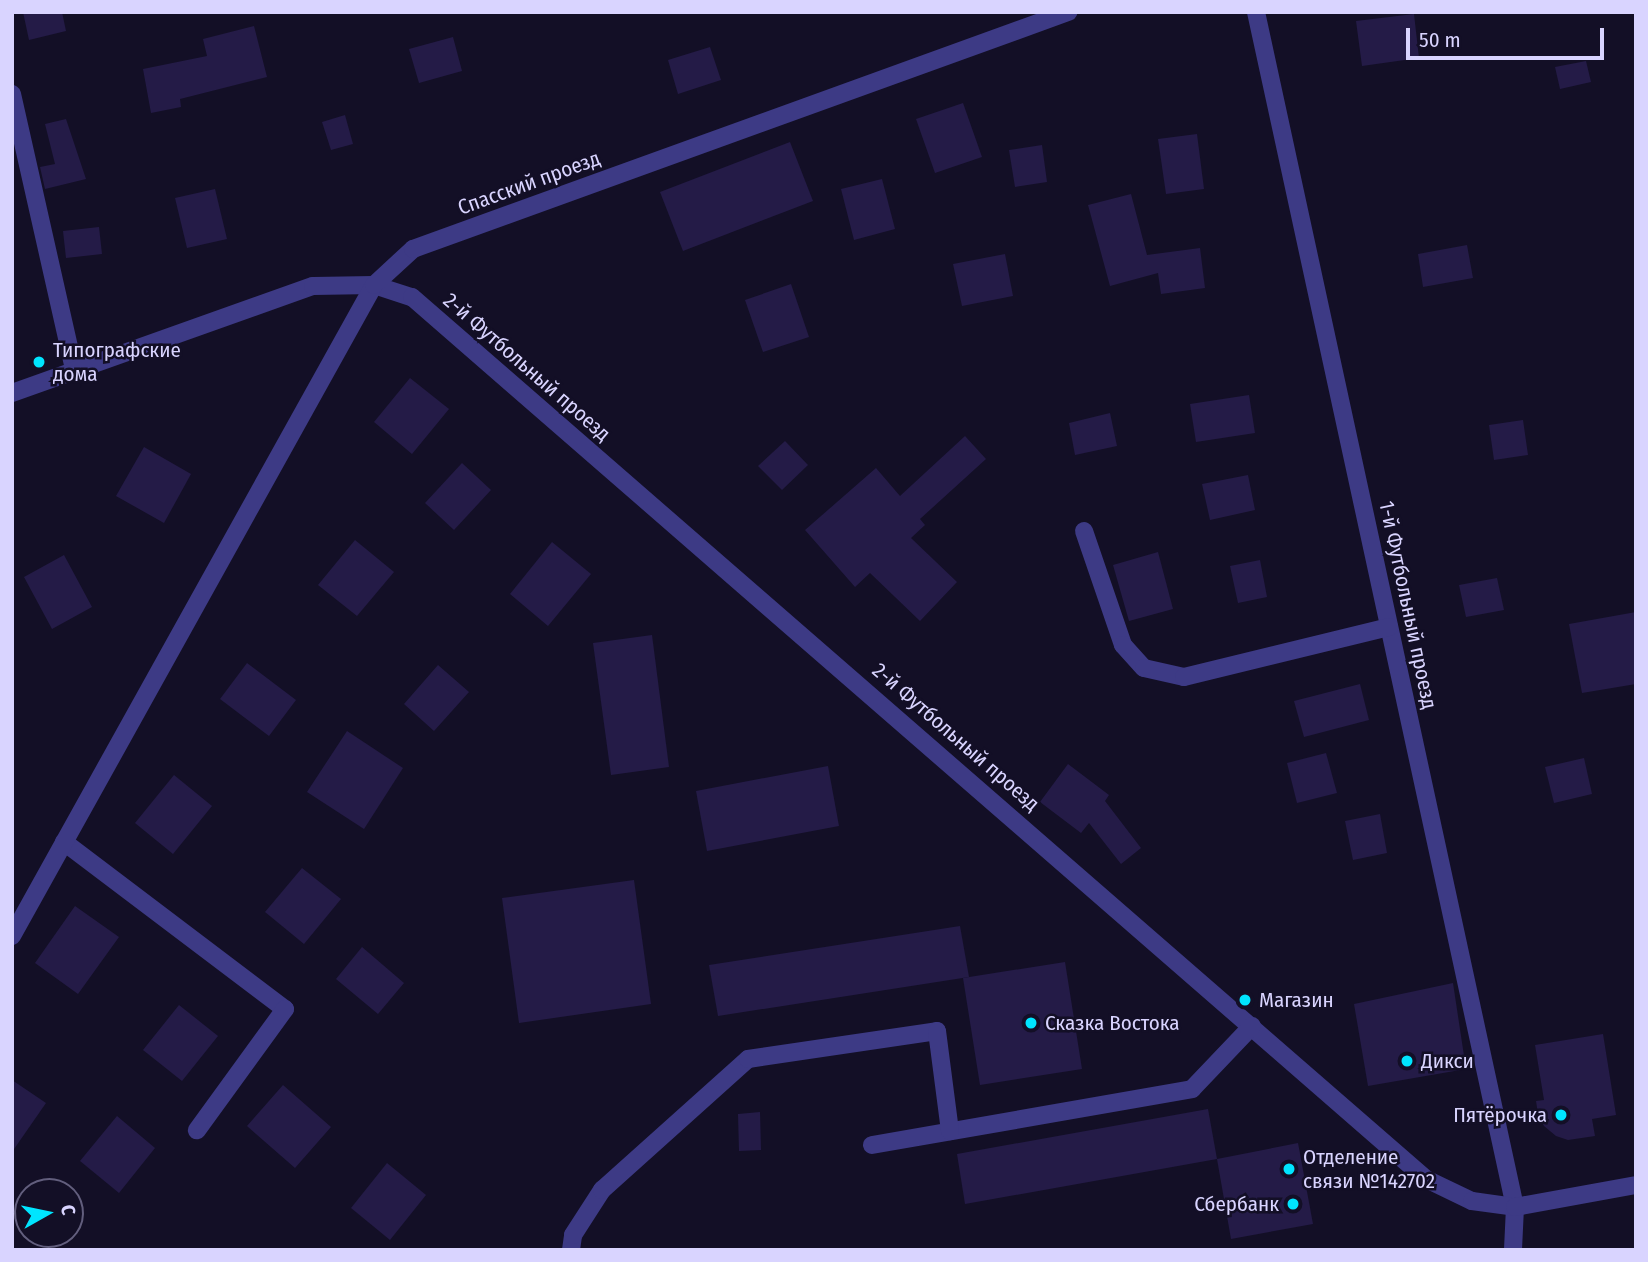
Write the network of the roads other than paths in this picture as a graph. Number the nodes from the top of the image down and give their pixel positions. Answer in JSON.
{"nodes":[{"id":1,"x":1068,"y":12,"type":"edge"},
{"id":2,"x":1256,"y":12,"type":"edge"},
{"id":3,"x":12,"y":94,"type":"edge"},
{"id":4,"x":374,"y":285,"type":"junction"},
{"id":5,"x":74,"y":370,"type":"junction"},
{"id":6,"x":12,"y":393,"type":"edge"},
{"id":7,"x":1084,"y":531,"type":"dead end"},
{"id":8,"x":1389,"y":627,"type":"junction"},
{"id":9,"x":64,"y":842,"type":"junction"},
{"id":10,"x":12,"y":936,"type":"edge"},
{"id":11,"x":1252,"y":1026,"type":"junction"},
{"id":12,"x":197,"y":1130,"type":"dead end"},
{"id":13,"x":950,"y":1131,"type":"junction"},
{"id":14,"x":872,"y":1145,"type":"dead end"},
{"id":15,"x":1636,"y":1185,"type":"edge"},
{"id":16,"x":1515,"y":1207,"type":"junction"},
{"id":17,"x":571,"y":1250,"type":"edge"},
{"id":18,"x":1513,"y":1250,"type":"edge"}],
"edges":[{"from":1,"to":4,"type":"street","name":"Спасский проезд"},
{"from":2,"to":8,"type":"street","name":"1-й Футбольный проезд"},
{"from":3,"to":5,"type":"street"},
{"from":4,"to":5,"type":"street"},
{"from":4,"to":9,"type":"street","name":"Спасский проезд"},
{"from":4,"to":11,"type":"street","name":"2-й Футбольный проезд"},
{"from":5,"to":6,"type":"street"},
{"from":7,"to":8,"type":"street"},
{"from":8,"to":16,"type":"street","name":"1-й Футбольный проезд"},
{"from":9,"to":10,"type":"street","name":"Спасский проезд"},
{"from":9,"to":12,"type":"street"},
{"from":11,"to":13,"type":"street"},
{"from":11,"to":16,"type":"street","name":"2-й Футбольный проезд"},
{"from":13,"to":14,"type":"street"},
{"from":13,"to":17,"type":"street"},
{"from":15,"to":16,"type":"street","name":"2-й Футбольный проезд"},
{"from":16,"to":18,"type":"street","name":"1-й Футбольный проезд"}]}
